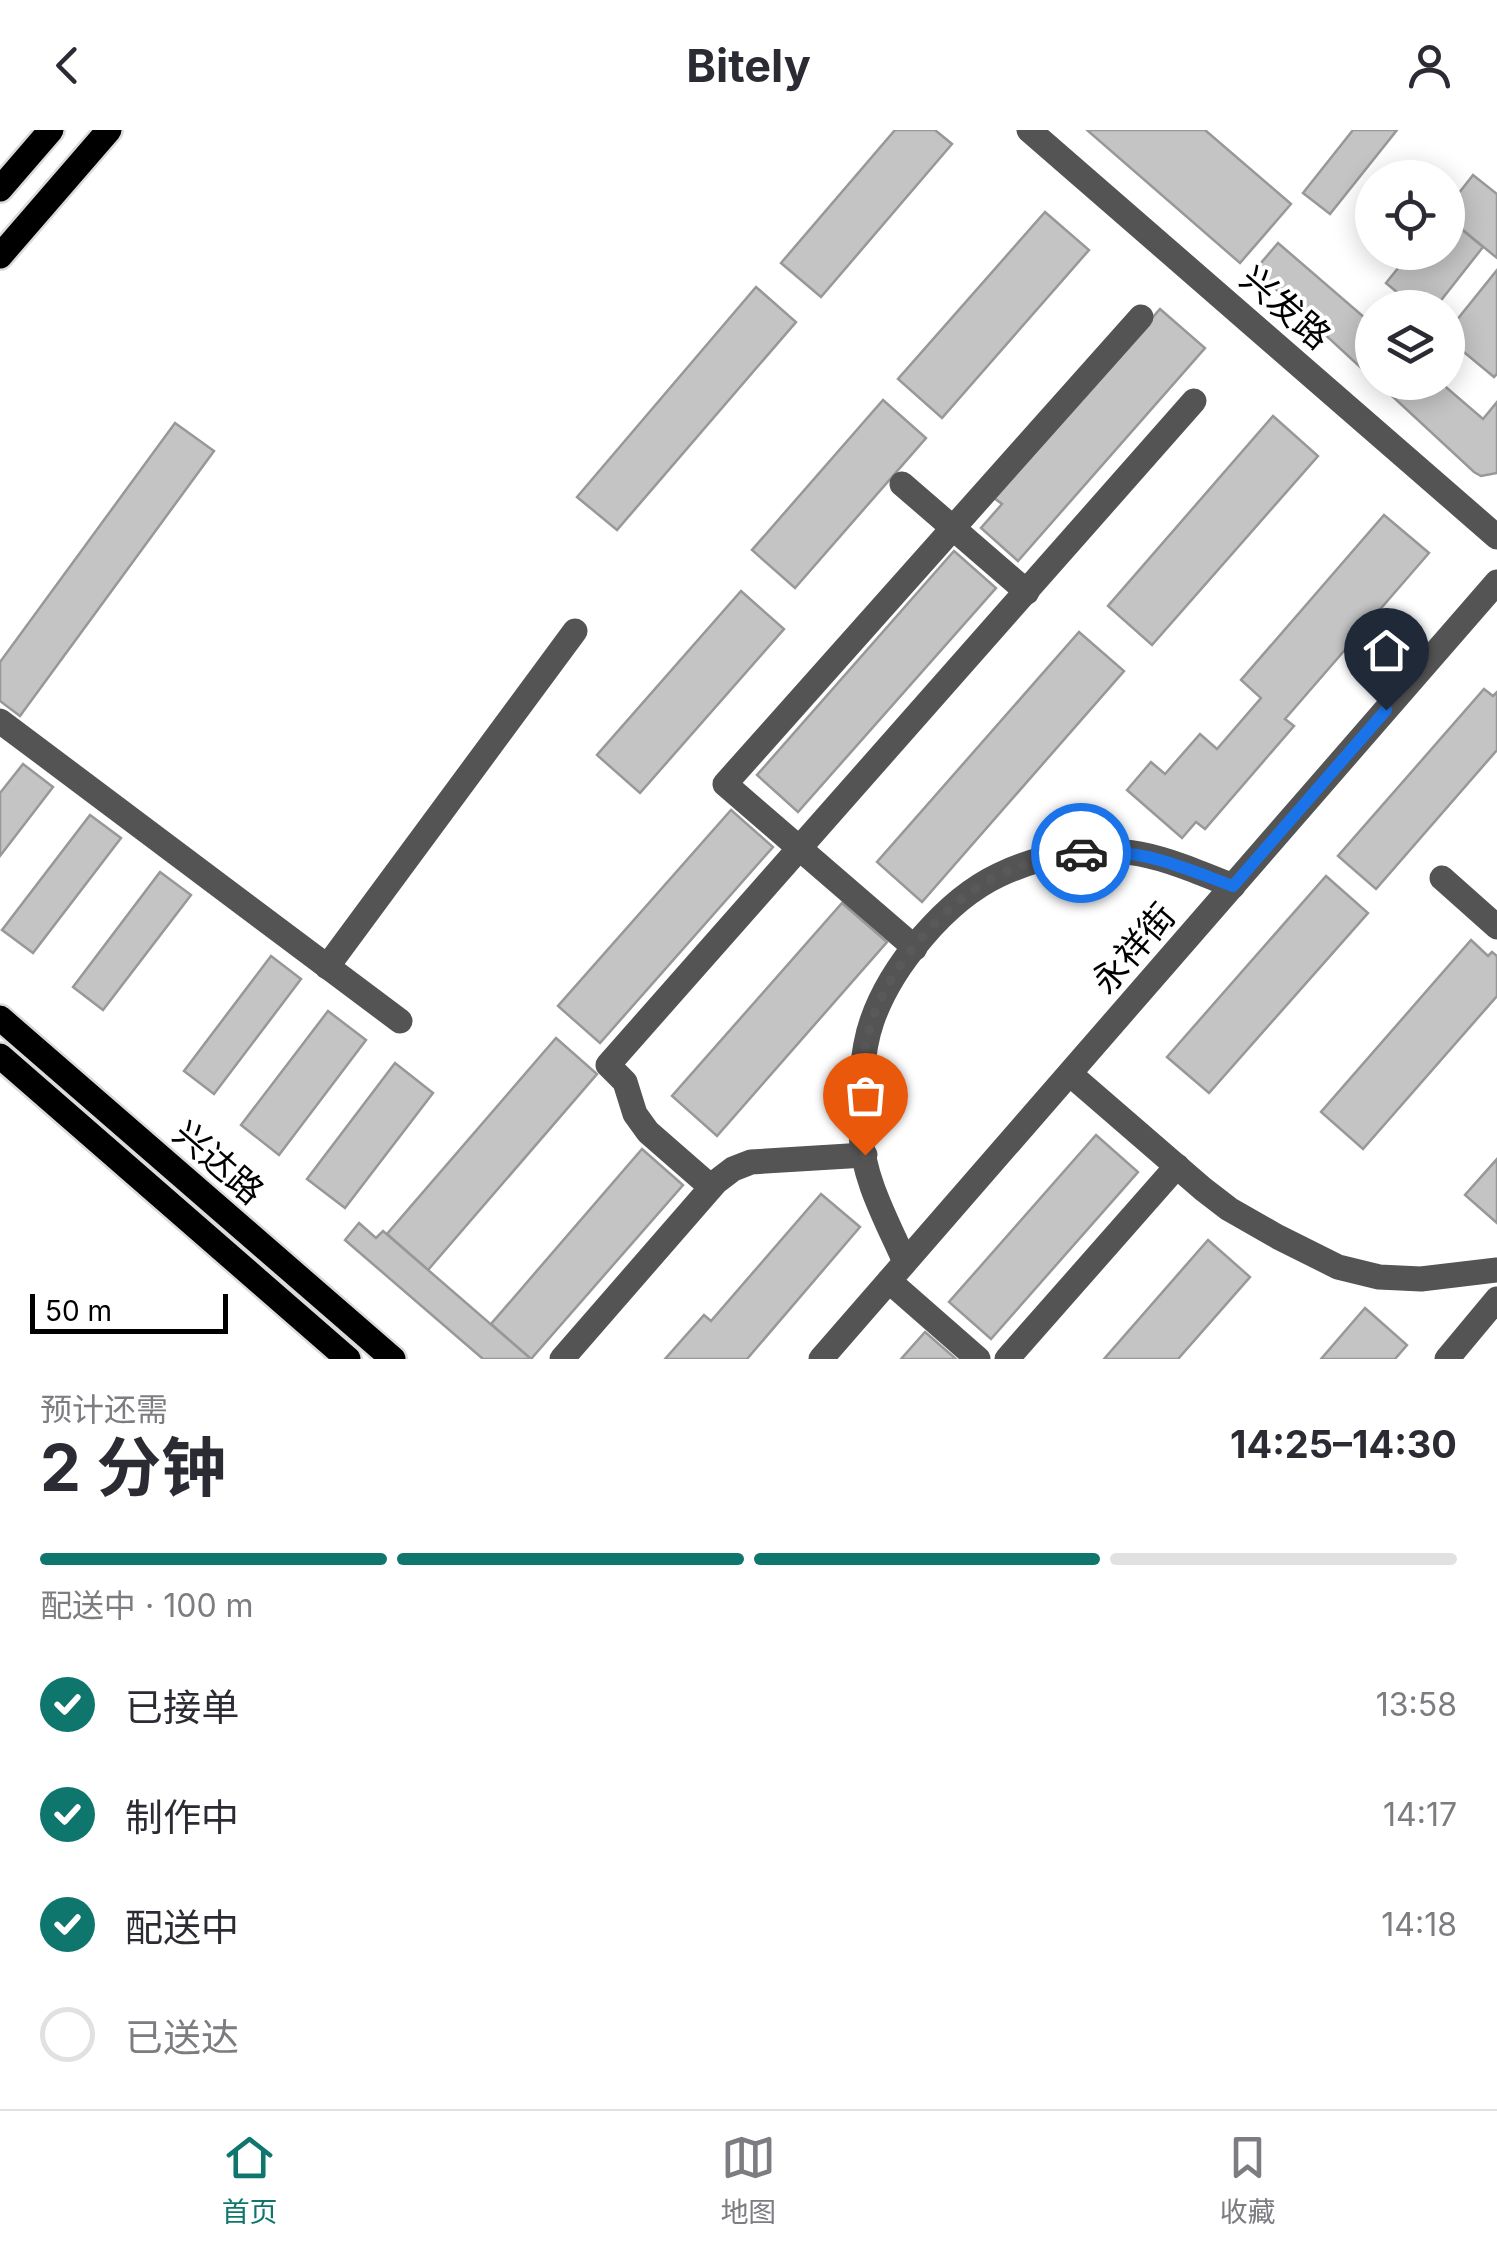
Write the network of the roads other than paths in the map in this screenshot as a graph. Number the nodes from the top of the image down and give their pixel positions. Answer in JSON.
{"nodes":[{"id":1,"x":52,"y":130,"type":"edge"},
{"id":2,"x":110,"y":130,"type":"edge"},
{"id":3,"x":1030,"y":130,"type":"edge"},
{"id":4,"x":0,"y":189,"type":"edge"},
{"id":5,"x":0,"y":256,"type":"edge"},
{"id":6,"x":1141,"y":317,"type":"dead end"},
{"id":7,"x":1194,"y":401,"type":"dead end"},
{"id":8,"x":902,"y":484,"type":"dead end"},
{"id":9,"x":953,"y":528,"type":"junction"},
{"id":10,"x":1497,"y":537,"type":"edge"},
{"id":11,"x":1497,"y":582,"type":"edge"},
{"id":12,"x":1027,"y":592,"type":"junction"},
{"id":13,"x":575,"y":631,"type":"dead end"},
{"id":14,"x":0,"y":721,"type":"edge"},
{"id":15,"x":800,"y":849,"type":"junction"},
{"id":16,"x":1442,"y":878,"type":"dead end"},
{"id":17,"x":1233,"y":886,"type":"junction"},
{"id":18,"x":1497,"y":927,"type":"edge"},
{"id":19,"x":915,"y":948,"type":"junction"},
{"id":20,"x":327,"y":967,"type":"junction"},
{"id":21,"x":0,"y":1018,"type":"edge"},
{"id":22,"x":400,"y":1022,"type":"dead end"},
{"id":23,"x":0,"y":1056,"type":"edge"},
{"id":24,"x":1070,"y":1074,"type":"junction"},
{"id":25,"x":865,"y":1155,"type":"junction"},
{"id":26,"x":1176,"y":1166,"type":"junction"},
{"id":27,"x":712,"y":1187,"type":"junction"},
{"id":28,"x":1487,"y":1271,"type":"edge"},
{"id":29,"x":897,"y":1272,"type":"junction"},
{"id":30,"x":1497,"y":1290,"type":"edge"},
{"id":31,"x":1497,"y":1299,"type":"edge"},
{"id":32,"x":348,"y":1359,"type":"edge"},
{"id":33,"x":392,"y":1359,"type":"edge"},
{"id":34,"x":562,"y":1359,"type":"edge"},
{"id":35,"x":821,"y":1359,"type":"edge"},
{"id":36,"x":978,"y":1359,"type":"edge"},
{"id":37,"x":1007,"y":1359,"type":"edge"},
{"id":38,"x":1448,"y":1359,"type":"edge"}],
"edges":[{"from":1,"to":4,"type":"main road"},
{"from":2,"to":5,"type":"main road"},
{"from":3,"to":10,"type":"street","name":"兴发路"},
{"from":6,"to":9,"type":"street"},
{"from":7,"to":12,"type":"street"},
{"from":8,"to":9,"type":"street"},
{"from":9,"to":12,"type":"street"},
{"from":9,"to":15,"type":"street"},
{"from":11,"to":17,"type":"street","name":"永祥街"},
{"from":12,"to":15,"type":"street"},
{"from":13,"to":20,"type":"street"},
{"from":14,"to":20,"type":"street"},
{"from":15,"to":19,"type":"street"},
{"from":15,"to":27,"type":"street"},
{"from":16,"to":18,"type":"street"},
{"from":17,"to":19,"type":"street"},
{"from":17,"to":24,"type":"street","name":"永祥街"},
{"from":19,"to":25,"type":"street"},
{"from":20,"to":22,"type":"street"},
{"from":21,"to":33,"type":"main road","name":"兴达路"},
{"from":23,"to":32,"type":"main road","name":"兴达路"},
{"from":24,"to":26,"type":"street"},
{"from":24,"to":29,"type":"street","name":"永祥街"},
{"from":25,"to":27,"type":"street"},
{"from":25,"to":29,"type":"street"},
{"from":26,"to":28,"type":"street"},
{"from":26,"to":37,"type":"street"},
{"from":27,"to":34,"type":"street"},
{"from":28,"to":30,"type":"street"},
{"from":29,"to":35,"type":"street","name":"永祥街"},
{"from":29,"to":36,"type":"street"},
{"from":31,"to":38,"type":"street"}]}
